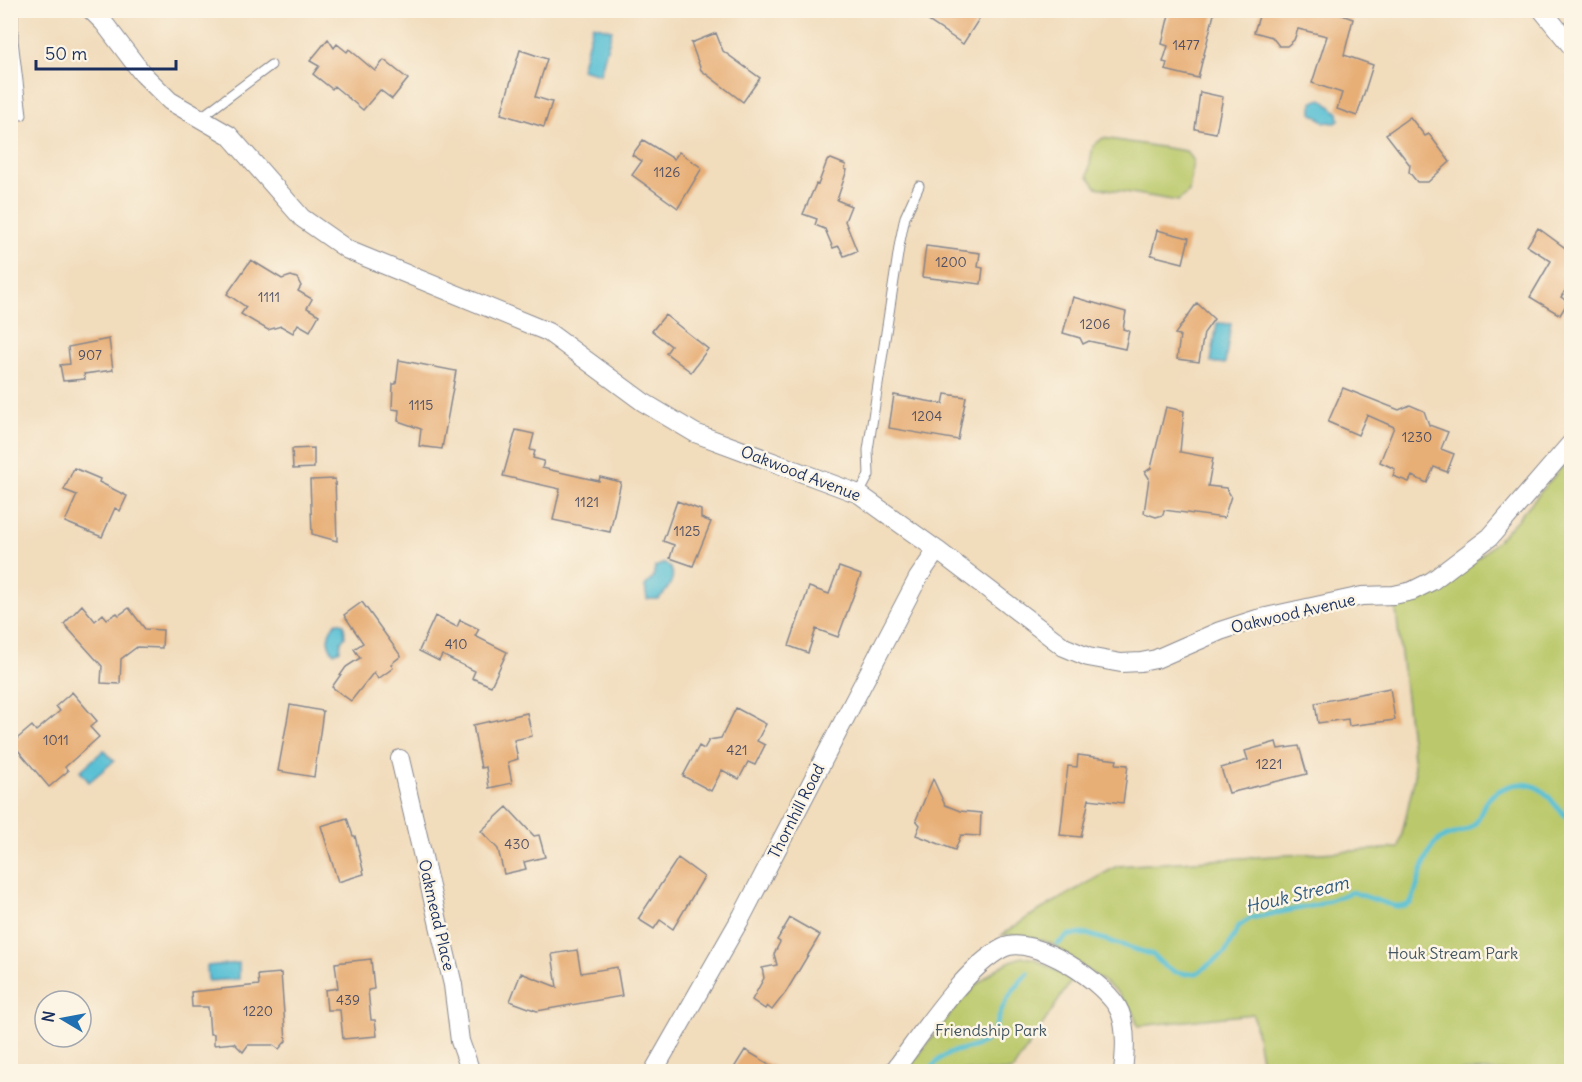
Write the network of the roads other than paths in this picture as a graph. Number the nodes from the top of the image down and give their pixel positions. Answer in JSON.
{"nodes":[{"id":1,"x":91,"y":10,"type":"edge"},
{"id":2,"x":1542,"y":10,"type":"edge"},
{"id":3,"x":15,"y":12,"type":"edge"},
{"id":4,"x":1572,"y":47,"type":"edge"},
{"id":5,"x":271,"y":65,"type":"dead end"},
{"id":6,"x":22,"y":115,"type":"dead end"},
{"id":7,"x":200,"y":118,"type":"junction"},
{"id":8,"x":919,"y":186,"type":"dead end"},
{"id":9,"x":1572,"y":442,"type":"edge"},
{"id":10,"x":859,"y":494,"type":"junction"},
{"id":11,"x":937,"y":550,"type":"junction"},
{"id":12,"x":400,"y":759,"type":"dead end"},
{"id":13,"x":471,"y":1071,"type":"edge"},
{"id":14,"x":653,"y":1071,"type":"edge"},
{"id":15,"x":893,"y":1071,"type":"edge"},
{"id":16,"x":1123,"y":1071,"type":"edge"}],
"edges":[{"from":1,"to":7,"type":"street","name":"Oakwood Avenue"},
{"from":2,"to":4,"type":"street"},
{"from":3,"to":6,"type":"lane"},
{"from":5,"to":7,"type":"lane"},
{"from":7,"to":10,"type":"street","name":"Oakwood Avenue"},
{"from":8,"to":10,"type":"lane"},
{"from":9,"to":11,"type":"street","name":"Oakwood Avenue"},
{"from":10,"to":11,"type":"street","name":"Oakwood Avenue"},
{"from":11,"to":14,"type":"street","name":"Thornhill Road"},
{"from":12,"to":13,"type":"street","name":"Oakmead Place"},
{"from":15,"to":16,"type":"street"}]}
